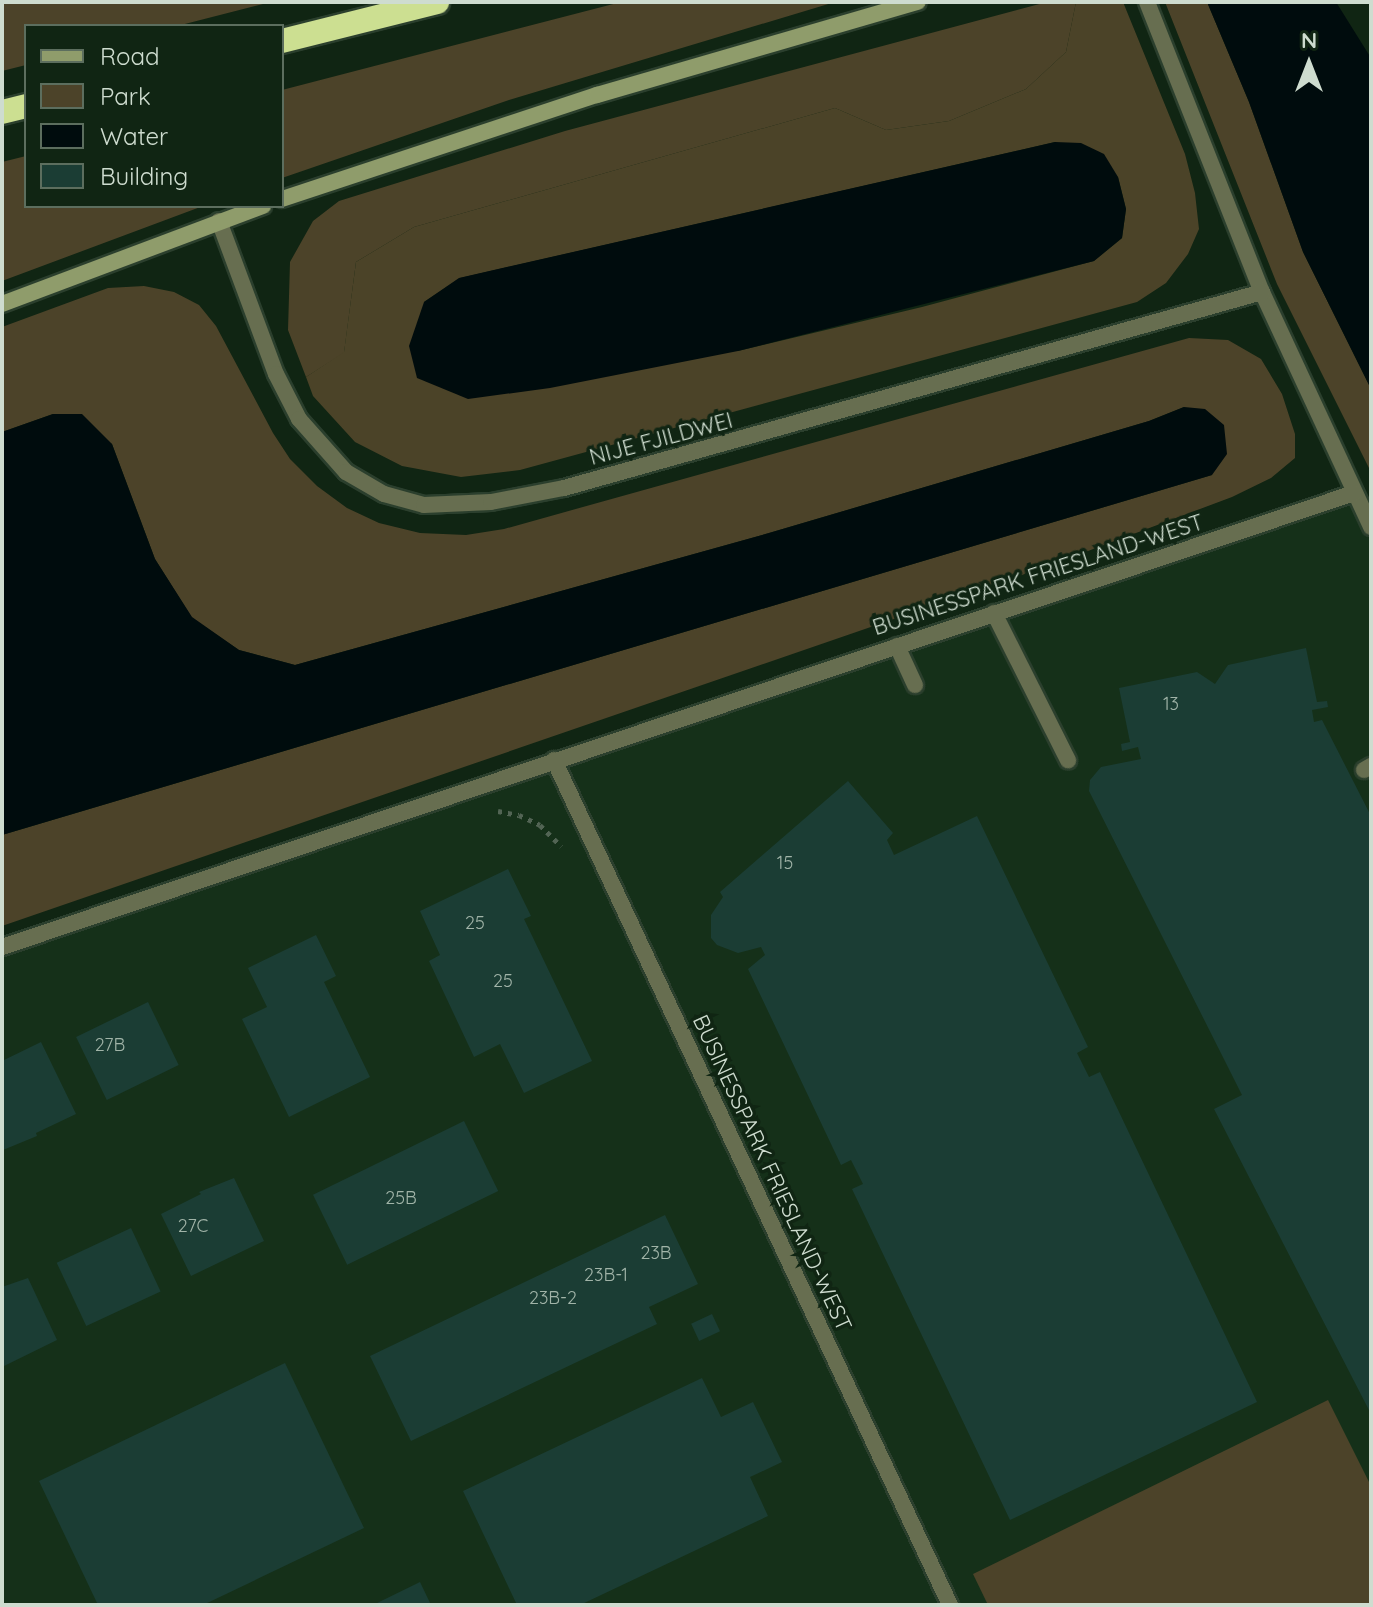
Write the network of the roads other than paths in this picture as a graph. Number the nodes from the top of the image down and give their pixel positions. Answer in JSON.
{"nodes":[{"id":1,"x":437,"y":2,"type":"edge"},
{"id":2,"x":918,"y":2,"type":"edge"},
{"id":3,"x":1147,"y":2,"type":"edge"},
{"id":4,"x":284,"y":40,"type":"edge"},
{"id":5,"x":24,"y":106,"type":"edge"},
{"id":6,"x":2,"y":112,"type":"edge"},
{"id":7,"x":284,"y":198,"type":"edge"},
{"id":8,"x":257,"y":208,"type":"edge"},
{"id":9,"x":219,"y":221,"type":"junction"},
{"id":10,"x":1262,"y":292,"type":"junction"},
{"id":11,"x":2,"y":304,"type":"edge"},
{"id":12,"x":1354,"y":493,"type":"junction"},
{"id":13,"x":1371,"y":527,"type":"edge"},
{"id":14,"x":994,"y":613,"type":"junction"},
{"id":15,"x":897,"y":646,"type":"junction"},
{"id":16,"x":915,"y":685,"type":"dead end"},
{"id":17,"x":554,"y":760,"type":"junction"},
{"id":18,"x":1068,"y":760,"type":"dead end"},
{"id":19,"x":2,"y":947,"type":"edge"},
{"id":20,"x":950,"y":1605,"type":"edge"}],
"edges":[{"from":1,"to":4,"type":"highway"},
{"from":2,"to":7,"type":"main road"},
{"from":3,"to":10,"type":"street"},
{"from":5,"to":6,"type":"highway"},
{"from":8,"to":9,"type":"main road"},
{"from":9,"to":10,"type":"street","name":"NIJE FJILDWEI"},
{"from":9,"to":11,"type":"main road"},
{"from":10,"to":12,"type":"street"},
{"from":12,"to":13,"type":"street"},
{"from":12,"to":14,"type":"street","name":"BUSINESSPARK FRIESLAND-WEST"},
{"from":14,"to":15,"type":"street","name":"BUSINESSPARK FRIESLAND-WEST"},
{"from":14,"to":18,"type":"street"},
{"from":15,"to":16,"type":"street"},
{"from":15,"to":17,"type":"street","name":"BUSINESSPARK FRIESLAND-WEST"},
{"from":17,"to":19,"type":"street","name":"BUSINESSPARK FRIESLAND-WEST"},
{"from":17,"to":20,"type":"street","name":"BUSINESSPARK FRIESLAND-WEST"}]}
